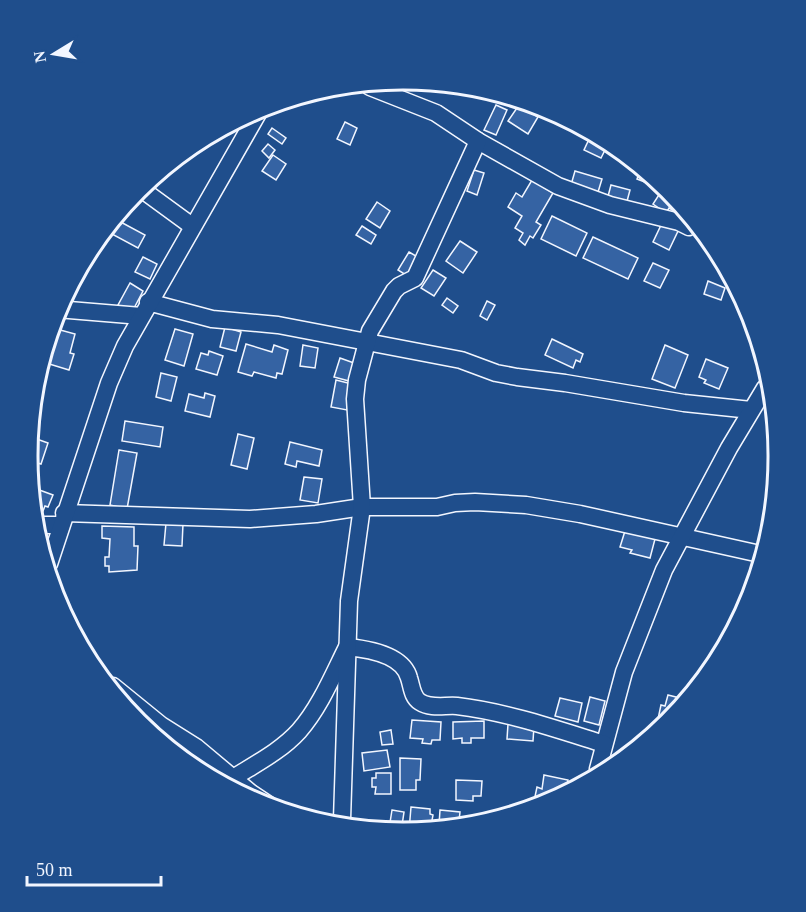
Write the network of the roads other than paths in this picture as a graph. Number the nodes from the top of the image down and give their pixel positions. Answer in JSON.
{"nodes":[{"id":1,"x":380,"y":91,"type":"edge"},
{"id":2,"x":254,"y":122,"type":"edge"},
{"id":3,"x":478,"y":141,"type":"junction"},
{"id":4,"x":149,"y":194,"type":"edge"},
{"id":5,"x":192,"y":226,"type":"junction"},
{"id":6,"x":687,"y":226,"type":"edge"},
{"id":7,"x":68,"y":309,"type":"edge"},
{"id":8,"x":145,"y":309,"type":"junction"},
{"id":9,"x":365,"y":343,"type":"junction"},
{"id":10,"x":762,"y":392,"type":"edge"},
{"id":11,"x":751,"y":410,"type":"junction"},
{"id":12,"x":362,"y":507,"type":"junction"},
{"id":13,"x":62,"y":519,"type":"junction"},
{"id":14,"x":44,"y":524,"type":"edge"},
{"id":15,"x":681,"y":536,"type":"junction"},
{"id":16,"x":755,"y":553,"type":"edge"},
{"id":17,"x":51,"y":554,"type":"edge"},
{"id":18,"x":347,"y":647,"type":"junction"},
{"id":19,"x":134,"y":703,"type":"edge"},
{"id":20,"x":604,"y":744,"type":"junction"},
{"id":21,"x":599,"y":764,"type":"edge"},
{"id":22,"x":226,"y":776,"type":"edge"},
{"id":23,"x":232,"y":779,"type":"edge"},
{"id":24,"x":342,"y":816,"type":"edge"}],
"edges":[{"from":1,"to":3,"type":"street"},
{"from":2,"to":5,"type":"street"},
{"from":3,"to":6,"type":"street"},
{"from":3,"to":9,"type":"street"},
{"from":4,"to":5,"type":"street"},
{"from":5,"to":8,"type":"street"},
{"from":7,"to":8,"type":"street"},
{"from":8,"to":9,"type":"street"},
{"from":8,"to":13,"type":"street"},
{"from":9,"to":11,"type":"street"},
{"from":9,"to":12,"type":"street"},
{"from":10,"to":11,"type":"street"},
{"from":11,"to":15,"type":"street"},
{"from":12,"to":13,"type":"street"},
{"from":12,"to":15,"type":"street"},
{"from":12,"to":18,"type":"street"},
{"from":13,"to":14,"type":"street"},
{"from":13,"to":17,"type":"street"},
{"from":15,"to":16,"type":"street"},
{"from":15,"to":20,"type":"street"},
{"from":18,"to":20,"type":"street"},
{"from":18,"to":23,"type":"street"},
{"from":18,"to":24,"type":"street"},
{"from":19,"to":22,"type":"street"},
{"from":20,"to":21,"type":"street"}]}
